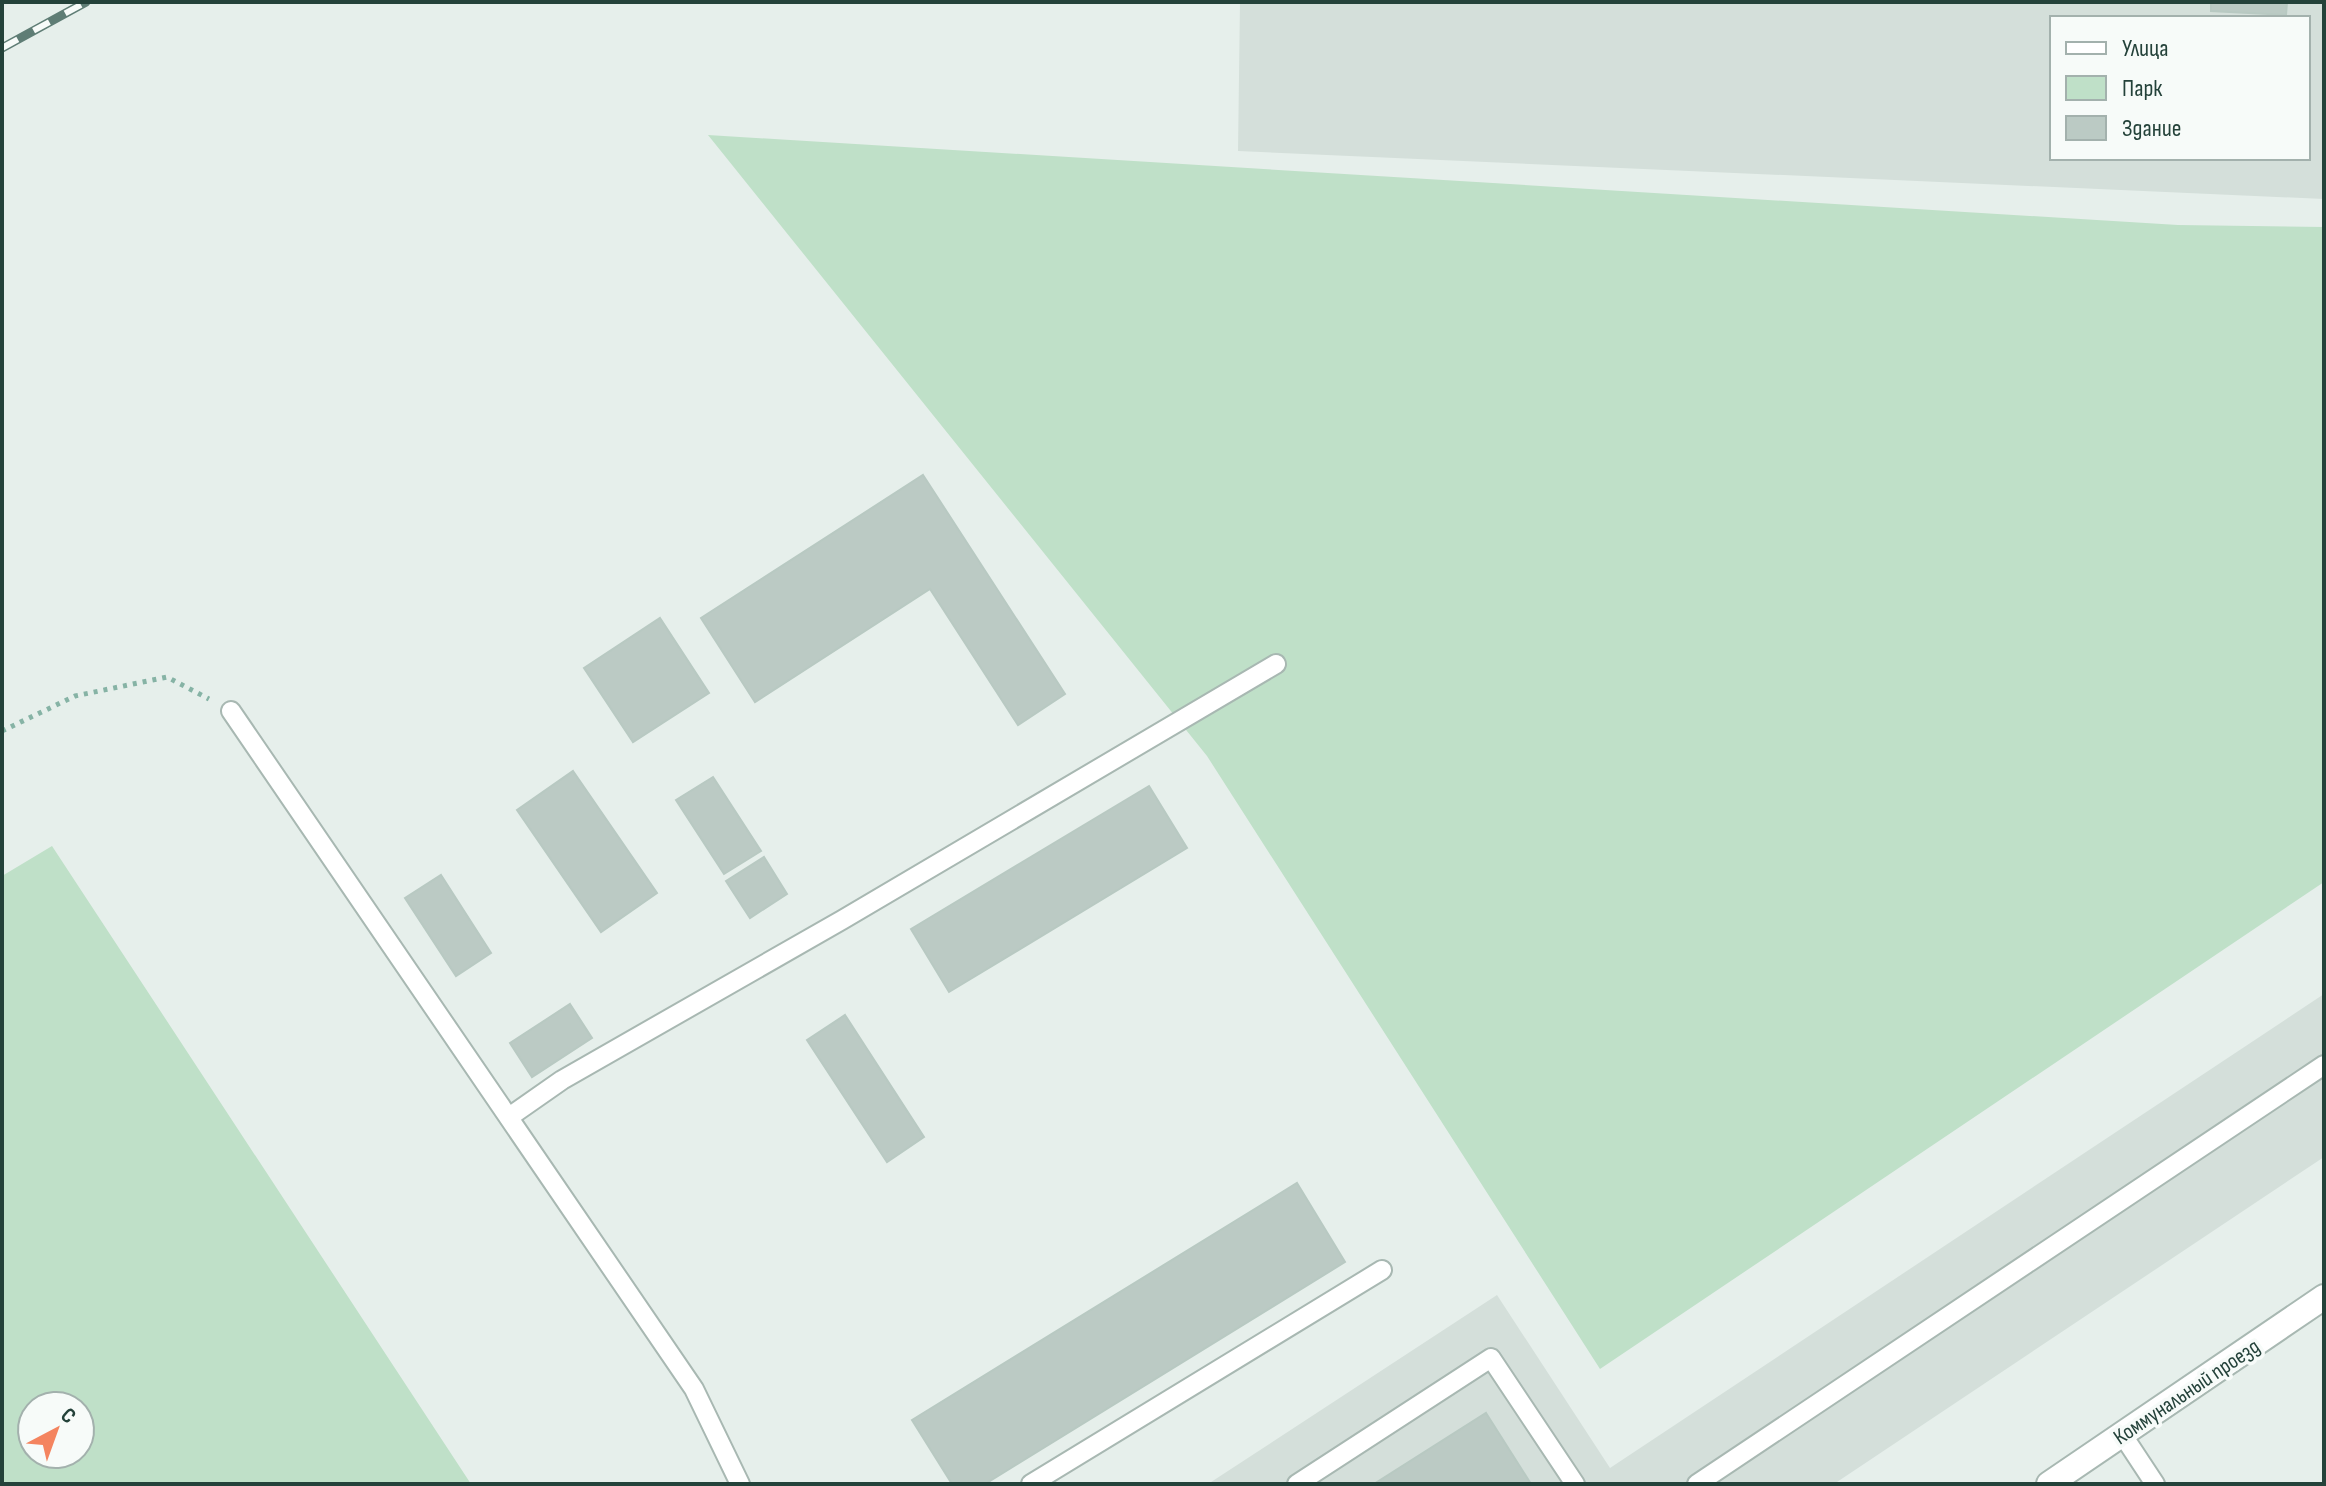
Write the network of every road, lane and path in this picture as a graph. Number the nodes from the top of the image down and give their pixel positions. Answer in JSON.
{"nodes":[{"id":1,"x":1276,"y":664,"type":"dead end"},
{"id":2,"x":231,"y":711,"type":"joint"},
{"id":3,"x":2,"y":731,"type":"edge"},
{"id":4,"x":2320,"y":1073,"type":"edge"},
{"id":5,"x":509,"y":1117,"type":"junction"},
{"id":6,"x":1382,"y":1270,"type":"dead end"},
{"id":7,"x":2324,"y":1297,"type":"edge"},
{"id":8,"x":2122,"y":1434,"type":"junction"},
{"id":9,"x":740,"y":1484,"type":"edge"},
{"id":10,"x":1031,"y":1484,"type":"edge"},
{"id":11,"x":1297,"y":1484,"type":"edge"},
{"id":12,"x":1575,"y":1484,"type":"edge"},
{"id":13,"x":1697,"y":1484,"type":"edge"},
{"id":14,"x":2049,"y":1484,"type":"edge"},
{"id":15,"x":2155,"y":1484,"type":"edge"}],
"edges":[{"from":1,"to":5,"type":"lane"},
{"from":2,"to":3,"type":"path"},
{"from":2,"to":5,"type":"lane"},
{"from":4,"to":13,"type":"lane"},
{"from":5,"to":9,"type":"lane"},
{"from":6,"to":10,"type":"lane"},
{"from":7,"to":8,"type":"street","name":"Коммунальный проезд"},
{"from":8,"to":14,"type":"street","name":"Коммунальный проезд"},
{"from":8,"to":15,"type":"lane"},
{"from":11,"to":12,"type":"lane"}]}
